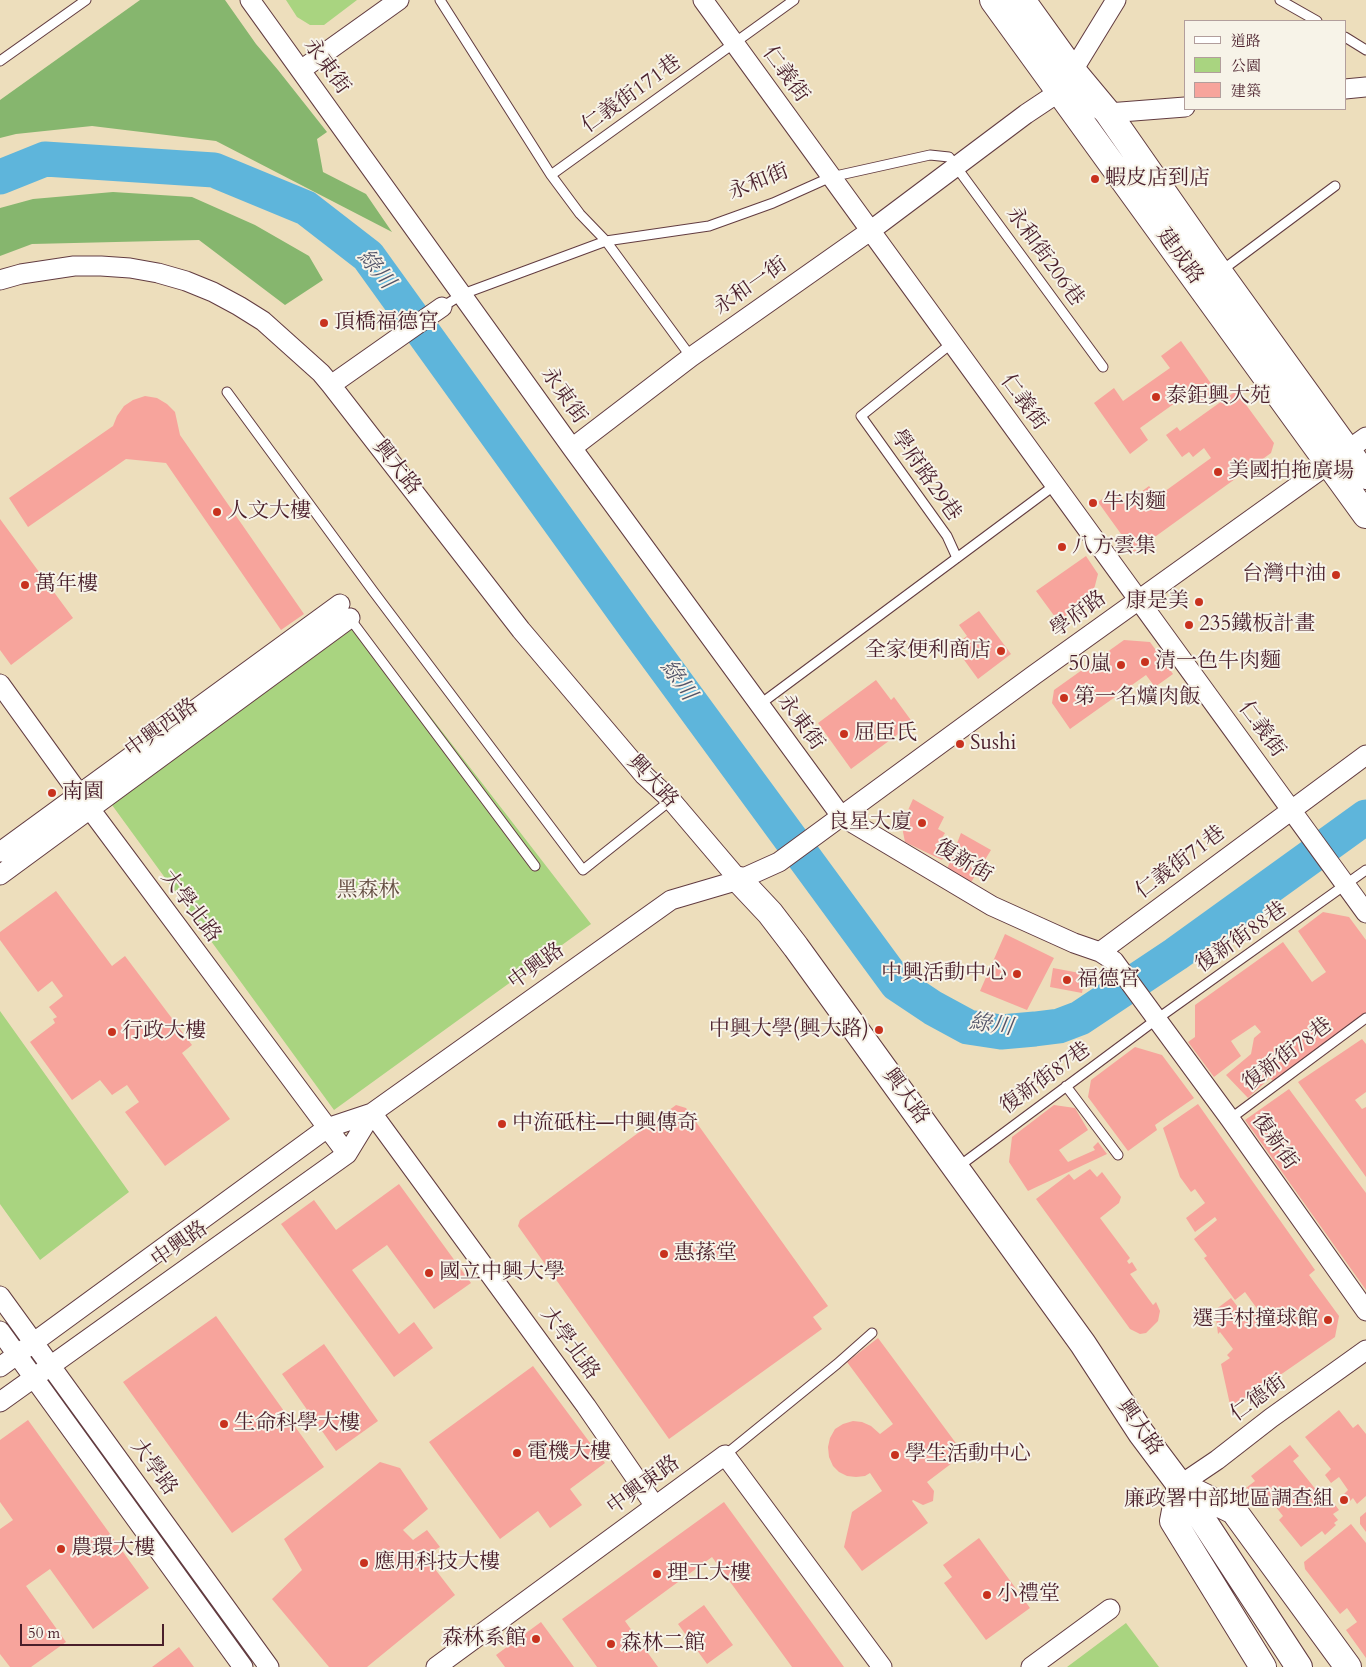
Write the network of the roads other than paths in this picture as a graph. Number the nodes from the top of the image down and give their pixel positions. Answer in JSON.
{"nodes":[{"id":1,"x":86,"y":0,"type":"edge"},
{"id":2,"x":250,"y":0,"type":"edge"},
{"id":3,"x":399,"y":0,"type":"edge"},
{"id":4,"x":440,"y":0,"type":"edge"},
{"id":5,"x":703,"y":0,"type":"edge"},
{"id":6,"x":794,"y":0,"type":"edge"},
{"id":7,"x":993,"y":0,"type":"edge"},
{"id":8,"x":1022,"y":0,"type":"edge"},
{"id":9,"x":1116,"y":0,"type":"edge"},
{"id":10,"x":1280,"y":0,"type":"edge"},
{"id":11,"x":1315,"y":20,"type":"edge"},
{"id":12,"x":1346,"y":38,"type":"edge"},
{"id":13,"x":734,"y":44,"type":"junction"},
{"id":14,"x":1366,"y":50,"type":"edge"},
{"id":15,"x":0,"y":62,"type":"edge"},
{"id":16,"x":301,"y":70,"type":"junction"},
{"id":17,"x":1066,"y":81,"type":"junction"},
{"id":18,"x":1366,"y":87,"type":"edge"},
{"id":19,"x":1346,"y":89,"type":"edge"},
{"id":20,"x":1184,"y":107,"type":"edge"},
{"id":21,"x":1108,"y":112,"type":"junction"},
{"id":22,"x":957,"y":167,"type":"junction"},
{"id":23,"x":551,"y":175,"type":"junction"},
{"id":24,"x":831,"y":177,"type":"junction"},
{"id":25,"x":1335,"y":186,"type":"dead end"},
{"id":26,"x":870,"y":230,"type":"junction"},
{"id":27,"x":606,"y":241,"type":"junction"},
{"id":28,"x":1219,"y":272,"type":"junction"},
{"id":29,"x":0,"y":280,"type":"edge"},
{"id":30,"x":463,"y":294,"type":"junction"},
{"id":31,"x":442,"y":307,"type":"joint"},
{"id":32,"x":952,"y":344,"type":"junction"},
{"id":33,"x":691,"y":357,"type":"junction"},
{"id":34,"x":1103,"y":367,"type":"dead end"},
{"id":35,"x":331,"y":385,"type":"junction"},
{"id":36,"x":227,"y":392,"type":"dead end"},
{"id":37,"x":572,"y":448,"type":"junction"},
{"id":38,"x":1347,"y":450,"type":"edge"},
{"id":39,"x":1366,"y":476,"type":"edge"},
{"id":40,"x":1055,"y":485,"type":"junction"},
{"id":41,"x":1366,"y":515,"type":"edge"},
{"id":42,"x":957,"y":558,"type":"junction"},
{"id":43,"x":1138,"y":600,"type":"junction"},
{"id":44,"x":345,"y":611,"type":"joint"},
{"id":45,"x":0,"y":684,"type":"edge"},
{"id":46,"x":759,"y":705,"type":"junction"},
{"id":47,"x":1366,"y":755,"type":"edge"},
{"id":48,"x":671,"y":800,"type":"junction"},
{"id":49,"x":84,"y":802,"type":"junction"},
{"id":50,"x":1291,"y":810,"type":"junction"},
{"id":51,"x":840,"y":816,"type":"junction"},
{"id":52,"x":0,"y":852,"type":"edge"},
{"id":53,"x":535,"y":866,"type":"dead end"},
{"id":54,"x":1366,"y":870,"type":"edge"},
{"id":55,"x":0,"y":875,"type":"edge"},
{"id":56,"x":739,"y":880,"type":"junction"},
{"id":57,"x":1346,"y":885,"type":"junction"},
{"id":58,"x":1366,"y":913,"type":"edge"},
{"id":59,"x":1100,"y":952,"type":"junction"},
{"id":60,"x":1366,"y":1018,"type":"edge"},
{"id":61,"x":1158,"y":1019,"type":"junction"},
{"id":62,"x":1066,"y":1086,"type":"junction"},
{"id":63,"x":372,"y":1113,"type":"junction"},
{"id":64,"x":1230,"y":1119,"type":"junction"},
{"id":65,"x":327,"y":1128,"type":"junction"},
{"id":66,"x":347,"y":1154,"type":"junction"},
{"id":67,"x":1118,"y":1155,"type":"dead end"},
{"id":68,"x":957,"y":1168,"type":"junction"},
{"id":69,"x":0,"y":1296,"type":"edge"},
{"id":70,"x":1366,"y":1311,"type":"edge"},
{"id":71,"x":0,"y":1331,"type":"edge"},
{"id":72,"x":872,"y":1333,"type":"dead end"},
{"id":73,"x":34,"y":1342,"type":"junction"},
{"id":74,"x":1366,"y":1350,"type":"edge"},
{"id":75,"x":17,"y":1355,"type":"junction"},
{"id":76,"x":50,"y":1365,"type":"junction"},
{"id":77,"x":0,"y":1367,"type":"edge"},
{"id":78,"x":34,"y":1377,"type":"junction"},
{"id":79,"x":0,"y":1402,"type":"edge"},
{"id":80,"x":726,"y":1454,"type":"junction"},
{"id":81,"x":1180,"y":1485,"type":"junction"},
{"id":82,"x":655,"y":1506,"type":"junction"},
{"id":83,"x":1110,"y":1609,"type":"dead end"},
{"id":84,"x":243,"y":1667,"type":"edge"},
{"id":85,"x":269,"y":1667,"type":"edge"},
{"id":86,"x":436,"y":1667,"type":"edge"},
{"id":87,"x":882,"y":1667,"type":"edge"},
{"id":88,"x":1031,"y":1667,"type":"edge"},
{"id":89,"x":1263,"y":1667,"type":"edge"},
{"id":90,"x":1299,"y":1667,"type":"edge"},
{"id":91,"x":1348,"y":1667,"type":"edge"}],
"edges":[{"from":1,"to":15,"type":"lane"},
{"from":2,"to":16,"type":"street","name":"永東街"},
{"from":3,"to":16,"type":"street"},
{"from":4,"to":23,"type":"lane"},
{"from":5,"to":13,"type":"street","name":"仁義街"},
{"from":6,"to":13,"type":"lane","name":"仁義街171巷"},
{"from":7,"to":17,"type":"street","name":"建成路"},
{"from":8,"to":17,"type":"street","name":"建成路"},
{"from":9,"to":17,"type":"street"},
{"from":10,"to":11,"type":"lane"},
{"from":12,"to":14,"type":"lane"},
{"from":13,"to":23,"type":"lane","name":"仁義街171巷"},
{"from":13,"to":24,"type":"street","name":"仁義街"},
{"from":16,"to":30,"type":"street","name":"永東街"},
{"from":17,"to":21,"type":"street","name":"建成路"},
{"from":17,"to":22,"type":"street"},
{"from":17,"to":38,"type":"street","name":"建成路"},
{"from":18,"to":19,"type":"street"},
{"from":20,"to":21,"type":"street"},
{"from":21,"to":28,"type":"street","name":"建成路"},
{"from":22,"to":24,"type":"lane","name":"永和街"},
{"from":22,"to":26,"type":"street","name":"永和一街"},
{"from":22,"to":34,"type":"lane","name":"永和街206巷"},
{"from":23,"to":27,"type":"lane"},
{"from":24,"to":26,"type":"street","name":"仁義街"},
{"from":24,"to":27,"type":"lane","name":"永和街"},
{"from":25,"to":28,"type":"lane"},
{"from":26,"to":32,"type":"street","name":"仁義街"},
{"from":26,"to":33,"type":"street","name":"永和一街"},
{"from":27,"to":30,"type":"lane","name":"永和街"},
{"from":27,"to":33,"type":"lane"},
{"from":28,"to":38,"type":"street","name":"建成路"},
{"from":29,"to":35,"type":"street","name":"興大路"},
{"from":30,"to":31,"type":"lane","name":"永和街"},
{"from":30,"to":37,"type":"street","name":"永東街"},
{"from":31,"to":35,"type":"street"},
{"from":32,"to":40,"type":"street","name":"仁義街"},
{"from":32,"to":42,"type":"lane","name":"學府路29巷"},
{"from":33,"to":37,"type":"street","name":"永和一街"},
{"from":35,"to":48,"type":"street","name":"興大路"},
{"from":36,"to":48,"type":"lane"},
{"from":37,"to":46,"type":"street","name":"永東街"},
{"from":38,"to":39,"type":"street","name":"建成路"},
{"from":38,"to":41,"type":"street","name":"建成路"},
{"from":38,"to":43,"type":"street","name":"學府路"},
{"from":40,"to":42,"type":"lane"},
{"from":40,"to":43,"type":"street","name":"仁義街"},
{"from":42,"to":46,"type":"lane"},
{"from":43,"to":50,"type":"street","name":"仁義街"},
{"from":43,"to":51,"type":"street","name":"學府路"},
{"from":44,"to":49,"type":"street","name":"中興西路"},
{"from":44,"to":53,"type":"lane"},
{"from":45,"to":49,"type":"street","name":"大學北路"},
{"from":46,"to":51,"type":"street","name":"永東街"},
{"from":47,"to":50,"type":"street","name":"仁義街71巷"},
{"from":48,"to":56,"type":"street","name":"興大路"},
{"from":49,"to":52,"type":"street","name":"中興西路"},
{"from":49,"to":55,"type":"street","name":"中興西路"},
{"from":49,"to":65,"type":"street","name":"大學北路"},
{"from":50,"to":57,"type":"street","name":"仁義街"},
{"from":50,"to":59,"type":"street","name":"仁義街71巷"},
{"from":51,"to":56,"type":"street","name":"學府路"},
{"from":51,"to":59,"type":"street","name":"復新街"},
{"from":54,"to":57,"type":"lane","name":"復新街88巷"},
{"from":56,"to":63,"type":"street","name":"中興路"},
{"from":56,"to":68,"type":"street","name":"興大路"},
{"from":57,"to":58,"type":"street"},
{"from":57,"to":61,"type":"lane","name":"復新街88巷"},
{"from":59,"to":61,"type":"street","name":"復新街"},
{"from":60,"to":64,"type":"lane","name":"復新街78巷"},
{"from":61,"to":62,"type":"lane","name":"復新街87巷"},
{"from":61,"to":64,"type":"street","name":"復新街"},
{"from":62,"to":67,"type":"lane"},
{"from":62,"to":68,"type":"lane","name":"復新街87巷"},
{"from":63,"to":65,"type":"street","name":"中興路"},
{"from":63,"to":66,"type":"street","name":"中興路"},
{"from":63,"to":82,"type":"street","name":"大學北路"},
{"from":64,"to":70,"type":"street","name":"復新街"},
{"from":65,"to":66,"type":"street","name":"大學北路"},
{"from":65,"to":73,"type":"street","name":"中興路"},
{"from":66,"to":76,"type":"street","name":"中興路"},
{"from":68,"to":81,"type":"street","name":"興大路"},
{"from":69,"to":73,"type":"street","name":"大學路"},
{"from":71,"to":75,"type":"street","name":"大學路"},
{"from":72,"to":80,"type":"lane","name":"中興東路"},
{"from":73,"to":75,"type":"street","name":"中興路"},
{"from":73,"to":76,"type":"street","name":"大學路"},
{"from":74,"to":81,"type":"street","name":"仁德街"},
{"from":75,"to":77,"type":"street","name":"中興路"},
{"from":75,"to":78,"type":"street","name":"大學路"},
{"from":76,"to":78,"type":"street","name":"中興路"},
{"from":76,"to":85,"type":"street","name":"大學路"},
{"from":78,"to":79,"type":"street","name":"中興路"},
{"from":78,"to":84,"type":"street","name":"大學路"},
{"from":80,"to":82,"type":"street","name":"中興東路"},
{"from":80,"to":87,"type":"street"},
{"from":81,"to":89,"type":"street"},
{"from":81,"to":90,"type":"street","name":"興大路"},
{"from":81,"to":91,"type":"street","name":"興大路"},
{"from":82,"to":86,"type":"street","name":"中興東路"},
{"from":83,"to":88,"type":"street"}]}
